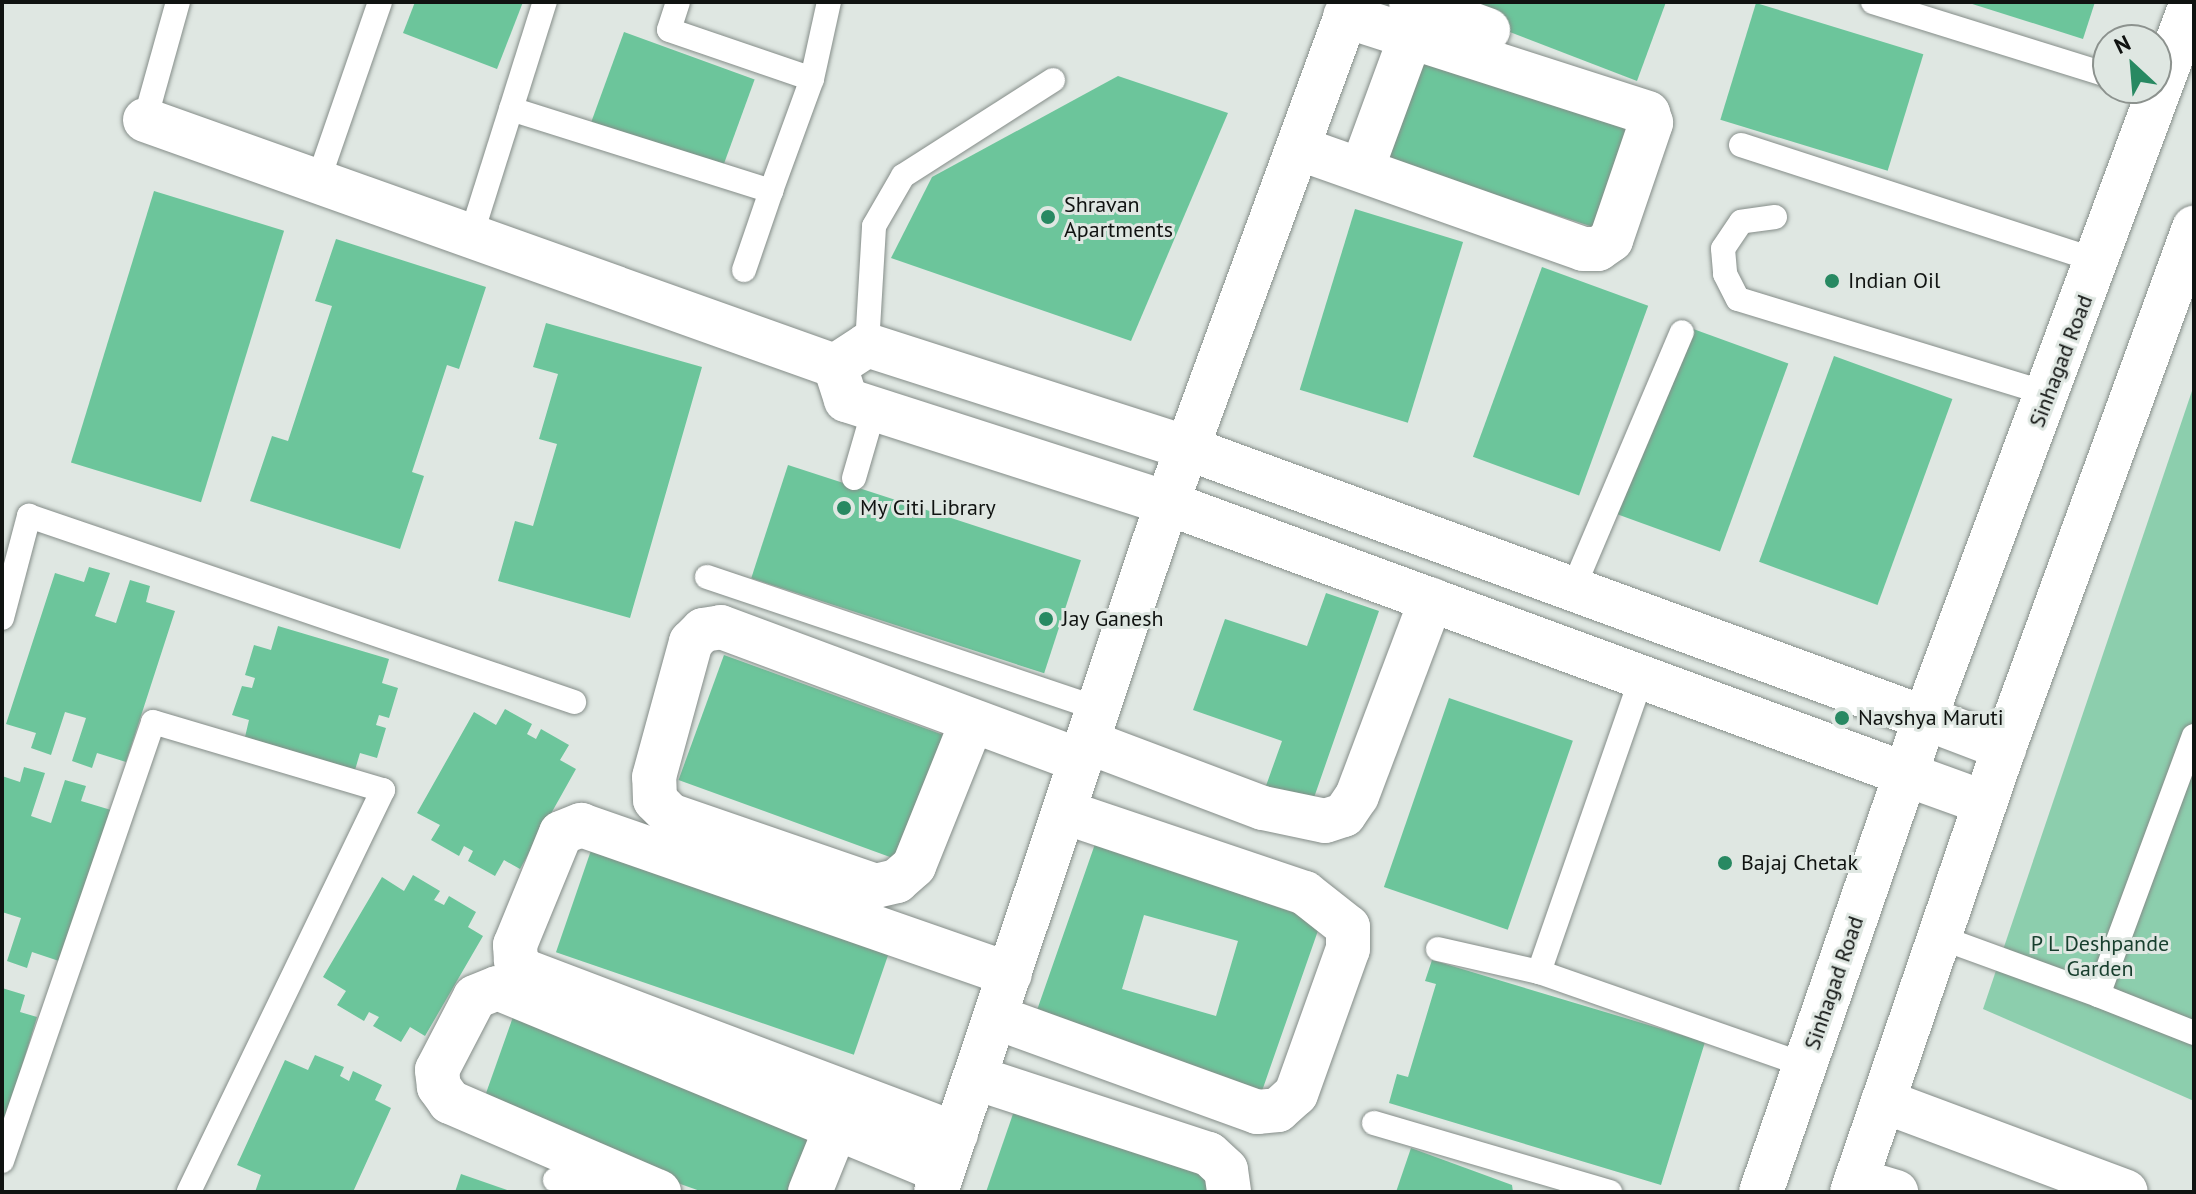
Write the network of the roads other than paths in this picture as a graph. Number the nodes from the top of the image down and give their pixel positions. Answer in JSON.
{"nodes":[{"id":1,"x":178,"y":2,"type":"edge"},
{"id":2,"x":380,"y":2,"type":"edge"},
{"id":3,"x":545,"y":2,"type":"edge"},
{"id":4,"x":678,"y":2,"type":"edge"},
{"id":5,"x":829,"y":2,"type":"edge"},
{"id":6,"x":1873,"y":2,"type":"edge"},
{"id":7,"x":2192,"y":2,"type":"edge"},
{"id":8,"x":1348,"y":9,"type":"edge"},
{"id":9,"x":1411,"y":19,"type":"edge"},
{"id":10,"x":2172,"y":48,"type":"edge"},
{"id":11,"x":2092,"y":70,"type":"edge"},
{"id":12,"x":812,"y":79,"type":"junction"},
{"id":13,"x":1620,"y":79,"type":"dead end"},
{"id":14,"x":1053,"y":80,"type":"dead end"},
{"id":15,"x":2149,"y":104,"type":"edge"},
{"id":16,"x":511,"y":109,"type":"junction"},
{"id":17,"x":145,"y":120,"type":"joint"},
{"id":18,"x":1741,"y":145,"type":"dead end"},
{"id":19,"x":1298,"y":148,"type":"junction"},
{"id":20,"x":1362,"y":169,"type":"junction"},
{"id":21,"x":318,"y":181,"type":"junction"},
{"id":22,"x":771,"y":191,"type":"junction"},
{"id":23,"x":1775,"y":217,"type":"dead end"},
{"id":24,"x":2194,"y":228,"type":"edge"},
{"id":25,"x":471,"y":236,"type":"junction"},
{"id":26,"x":2099,"y":261,"type":"junction"},
{"id":27,"x":744,"y":270,"type":"dead end"},
{"id":28,"x":1682,"y":332,"type":"dead end"},
{"id":29,"x":851,"y":356,"type":"junction"},
{"id":30,"x":2049,"y":394,"type":"junction"},
{"id":31,"x":874,"y":409,"type":"junction"},
{"id":32,"x":1187,"y":448,"type":"junction"},
{"id":33,"x":854,"y":478,"type":"dead end"},
{"id":34,"x":1167,"y":503,"type":"junction"},
{"id":35,"x":707,"y":577,"type":"dead end"},
{"id":36,"x":1572,"y":591,"type":"junction"},
{"id":37,"x":1431,"y":600,"type":"junction"},
{"id":38,"x":2,"y":618,"type":"edge"},
{"id":39,"x":1642,"y":677,"type":"junction"},
{"id":40,"x":574,"y":702,"type":"dead end"},
{"id":41,"x":1925,"y":718,"type":"junction"},
{"id":42,"x":971,"y":724,"type":"junction"},
{"id":43,"x":2194,"y":736,"type":"edge"},
{"id":44,"x":1089,"y":738,"type":"junction"},
{"id":45,"x":2004,"y":748,"type":"junction"},
{"id":46,"x":1905,"y":774,"type":"junction"},
{"id":47,"x":1985,"y":803,"type":"junction"},
{"id":48,"x":1064,"y":812,"type":"junction"},
{"id":49,"x":1939,"y":937,"type":"junction"},
{"id":50,"x":1438,"y":949,"type":"dead end"},
{"id":51,"x":1539,"y":972,"type":"junction"},
{"id":52,"x":1010,"y":974,"type":"junction"},
{"id":53,"x":2098,"y":995,"type":"junction"},
{"id":54,"x":995,"y":1017,"type":"junction"},
{"id":55,"x":2194,"y":1033,"type":"edge"},
{"id":56,"x":1805,"y":1065,"type":"junction"},
{"id":57,"x":990,"y":1083,"type":"junction"},
{"id":58,"x":1883,"y":1101,"type":"junction"},
{"id":59,"x":1374,"y":1123,"type":"dead end"},
{"id":60,"x":835,"y":1130,"type":"junction"},
{"id":61,"x":2,"y":1161,"type":"edge"},
{"id":62,"x":951,"y":1172,"type":"edge"},
{"id":63,"x":555,"y":1180,"type":"dead end"},
{"id":64,"x":1868,"y":1188,"type":"edge"},
{"id":65,"x":189,"y":1192,"type":"edge"},
{"id":66,"x":588,"y":1192,"type":"edge"},
{"id":67,"x":659,"y":1192,"type":"edge"},
{"id":68,"x":810,"y":1192,"type":"edge"},
{"id":69,"x":1229,"y":1192,"type":"edge"},
{"id":70,"x":1610,"y":1192,"type":"edge"},
{"id":71,"x":1761,"y":1192,"type":"edge"},
{"id":72,"x":2126,"y":1192,"type":"edge"}],
"edges":[{"from":1,"to":17,"type":"lane"},
{"from":2,"to":21,"type":"lane"},
{"from":3,"to":16,"type":"lane"},
{"from":4,"to":12,"type":"lane"},
{"from":5,"to":12,"type":"lane"},
{"from":6,"to":11,"type":"lane"},
{"from":7,"to":10,"type":"street","name":"Sinhagad Road"},
{"from":8,"to":9,"type":"street"},
{"from":8,"to":19,"type":"street"},
{"from":9,"to":13,"type":"street"},
{"from":9,"to":20,"type":"street"},
{"from":9,"to":20,"type":"street"},
{"from":12,"to":22,"type":"lane"},
{"from":14,"to":29,"type":"lane"},
{"from":15,"to":26,"type":"street","name":"Sinhagad Road"},
{"from":16,"to":22,"type":"lane"},
{"from":16,"to":25,"type":"lane"},
{"from":17,"to":21,"type":"street"},
{"from":18,"to":26,"type":"lane"},
{"from":19,"to":20,"type":"street"},
{"from":19,"to":32,"type":"street"},
{"from":21,"to":25,"type":"street"},
{"from":22,"to":27,"type":"lane"},
{"from":23,"to":30,"type":"lane"},
{"from":24,"to":45,"type":"street"},
{"from":25,"to":29,"type":"street"},
{"from":26,"to":30,"type":"street","name":"Sinhagad Road"},
{"from":28,"to":36,"type":"lane"},
{"from":29,"to":31,"type":"street"},
{"from":29,"to":32,"type":"street"},
{"from":30,"to":41,"type":"street","name":"Sinhagad Road"},
{"from":31,"to":33,"type":"lane"},
{"from":31,"to":34,"type":"street"},
{"from":32,"to":34,"type":"street"},
{"from":32,"to":36,"type":"street"},
{"from":34,"to":37,"type":"street"},
{"from":34,"to":44,"type":"street"},
{"from":35,"to":44,"type":"lane"},
{"from":36,"to":41,"type":"street"},
{"from":37,"to":39,"type":"street"},
{"from":37,"to":44,"type":"street"},
{"from":38,"to":40,"type":"lane"},
{"from":39,"to":46,"type":"street"},
{"from":39,"to":51,"type":"lane"},
{"from":41,"to":45,"type":"street"},
{"from":41,"to":46,"type":"street","name":"Sinhagad Road"},
{"from":42,"to":42,"type":"street"},
{"from":42,"to":44,"type":"street"},
{"from":43,"to":53,"type":"lane"},
{"from":44,"to":48,"type":"street"},
{"from":45,"to":47,"type":"street"},
{"from":46,"to":47,"type":"street"},
{"from":46,"to":56,"type":"street","name":"Sinhagad Road"},
{"from":47,"to":49,"type":"street"},
{"from":48,"to":52,"type":"street"},
{"from":48,"to":54,"type":"street"},
{"from":49,"to":53,"type":"lane"},
{"from":49,"to":58,"type":"street"},
{"from":50,"to":51,"type":"lane"},
{"from":51,"to":56,"type":"lane"},
{"from":52,"to":54,"type":"street"},
{"from":52,"to":62,"type":"street"},
{"from":53,"to":55,"type":"lane"},
{"from":54,"to":57,"type":"street"},
{"from":56,"to":71,"type":"street","name":"Sinhagad Road"},
{"from":57,"to":62,"type":"street"},
{"from":57,"to":62,"type":"street"},
{"from":57,"to":69,"type":"street"},
{"from":58,"to":64,"type":"street"},
{"from":58,"to":72,"type":"street"},
{"from":59,"to":70,"type":"lane"},
{"from":60,"to":62,"type":"street"},
{"from":60,"to":67,"type":"street"},
{"from":60,"to":68,"type":"street"},
{"from":61,"to":65,"type":"lane"},
{"from":63,"to":66,"type":"lane"}]}
